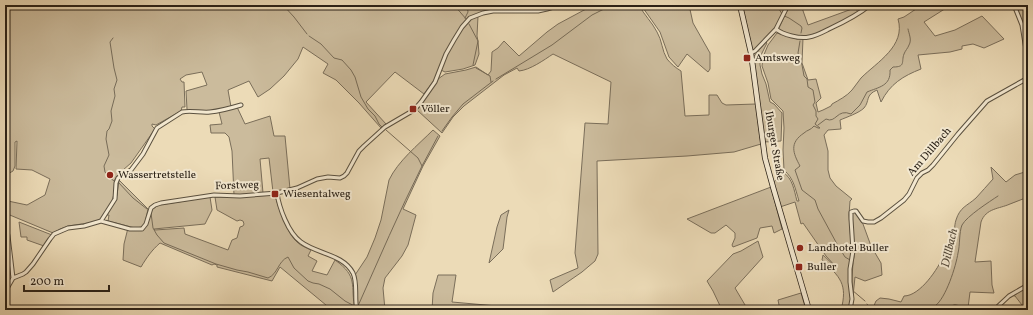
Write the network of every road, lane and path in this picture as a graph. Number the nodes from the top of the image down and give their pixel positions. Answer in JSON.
{"nodes":[{"id":1,"x":560,"y":5,"type":"edge"},
{"id":2,"x":740,"y":5,"type":"edge"},
{"id":3,"x":788,"y":5,"type":"edge"},
{"id":4,"x":870,"y":5,"type":"edge"},
{"id":5,"x":1014,"y":5,"type":"edge"},
{"id":6,"x":776,"y":29,"type":"junction"},
{"id":7,"x":751,"y":53,"type":"junction"},
{"id":8,"x":1028,"y":62,"type":"edge"},
{"id":9,"x":1028,"y":78,"type":"edge"},
{"id":10,"x":241,"y":105,"type":"dead end"},
{"id":11,"x":277,"y":193,"type":"junction"},
{"id":12,"x":5,"y":221,"type":"edge"},
{"id":13,"x":102,"y":221,"type":"junction"},
{"id":14,"x":13,"y":278,"type":"junction"},
{"id":15,"x":1028,"y":285,"type":"edge"},
{"id":16,"x":5,"y":292,"type":"edge"},
{"id":17,"x":357,"y":308,"type":"edge"},
{"id":18,"x":809,"y":310,"type":"edge"},
{"id":19,"x":850,"y":310,"type":"edge"},
{"id":20,"x":943,"y":310,"type":"edge"},
{"id":21,"x":972,"y":310,"type":"edge"},
{"id":22,"x":994,"y":310,"type":"edge"}],
"edges":[{"from":1,"to":11,"type":"street","name":"Forstweg"},
{"from":2,"to":7,"type":"main road","name":"Iburger Straße"},
{"from":3,"to":6,"type":"street"},
{"from":4,"to":6,"type":"street"},
{"from":5,"to":8,"type":"street"},
{"from":6,"to":7,"type":"street"},
{"from":7,"to":18,"type":"main road","name":"Iburger Straße"},
{"from":9,"to":19,"type":"street","name":"Am Dillbach"},
{"from":10,"to":13,"type":"street"},
{"from":11,"to":13,"type":"street","name":"Forstweg"},
{"from":11,"to":17,"type":"street"},
{"from":12,"to":14,"type":"street"},
{"from":13,"to":14,"type":"street"},
{"from":14,"to":16,"type":"street"},
{"from":15,"to":22,"type":"street"},
{"from":20,"to":21,"type":"street"}]}
